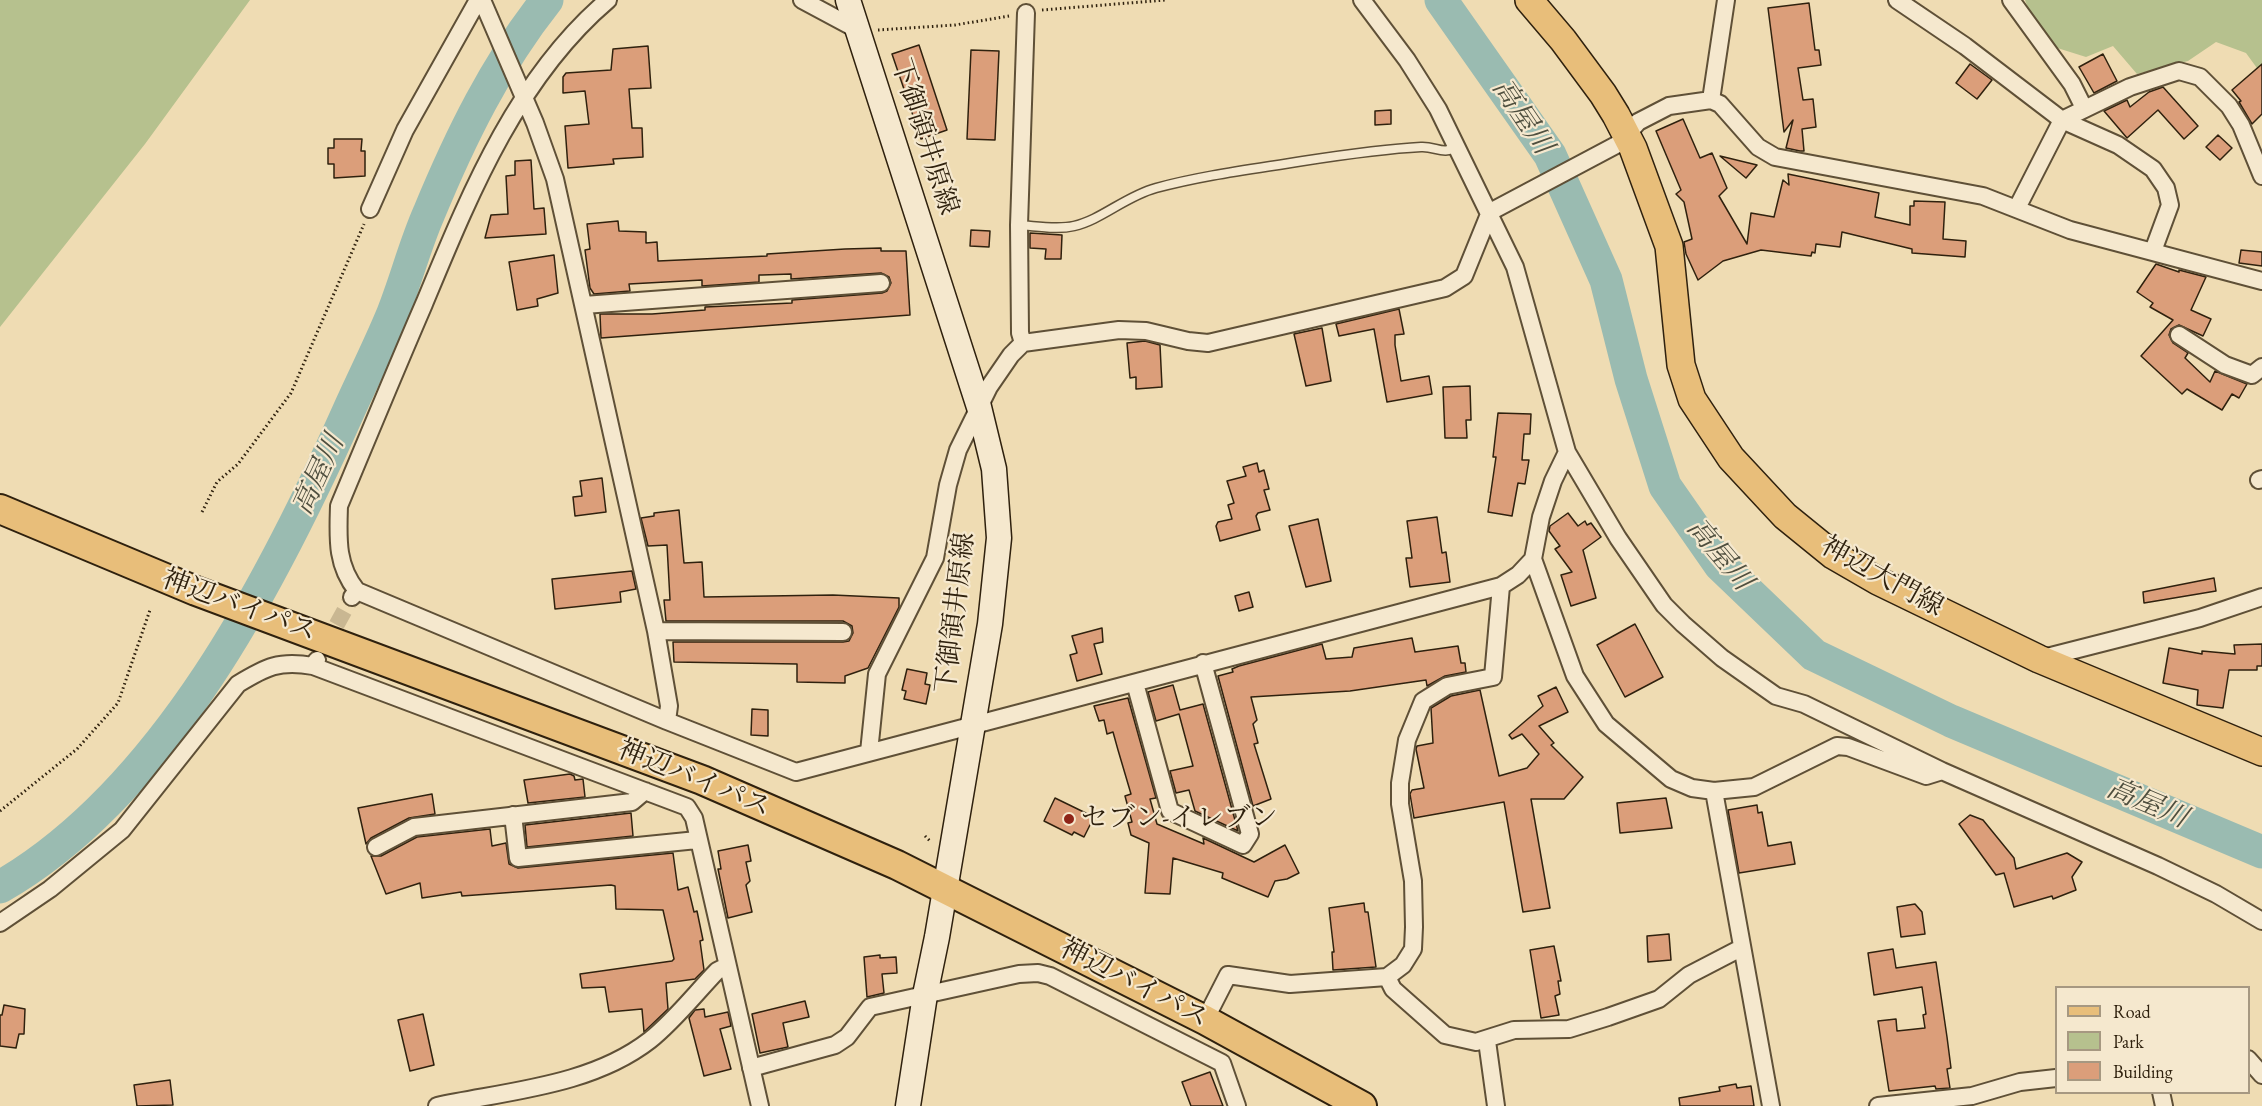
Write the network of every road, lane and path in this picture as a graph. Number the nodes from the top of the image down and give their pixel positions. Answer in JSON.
{"nodes":[{"id":1,"x":608,"y":0,"type":"edge"},
{"id":2,"x":802,"y":0,"type":"edge"},
{"id":3,"x":848,"y":0,"type":"edge"},
{"id":4,"x":1362,"y":0,"type":"edge"},
{"id":5,"x":1528,"y":0,"type":"edge"},
{"id":6,"x":1727,"y":0,"type":"edge"},
{"id":7,"x":1898,"y":0,"type":"edge"},
{"id":8,"x":2011,"y":0,"type":"edge"},
{"id":9,"x":481,"y":2,"type":"edge"},
{"id":10,"x":1026,"y":13,"type":"dead end"},
{"id":11,"x":858,"y":30,"type":"junction"},
{"id":12,"x":523,"y":96,"type":"junction"},
{"id":13,"x":1711,"y":99,"type":"junction"},
{"id":14,"x":2084,"y":108,"type":"junction"},
{"id":15,"x":2062,"y":120,"type":"junction"},
{"id":16,"x":1624,"y":139,"type":"junction"},
{"id":17,"x":1458,"y":146,"type":"junction"},
{"id":18,"x":2262,"y":176,"type":"edge"},
{"id":19,"x":2017,"y":208,"type":"junction"},
{"id":20,"x":370,"y":210,"type":"joint"},
{"id":21,"x":1492,"y":211,"type":"junction"},
{"id":22,"x":1019,"y":225,"type":"junction"},
{"id":23,"x":2153,"y":251,"type":"junction"},
{"id":24,"x":2262,"y":281,"type":"edge"},
{"id":25,"x":881,"y":283,"type":"dead end"},
{"id":26,"x":584,"y":305,"type":"junction"},
{"id":27,"x":2179,"y":335,"type":"dead end"},
{"id":28,"x":1023,"y":343,"type":"junction"},
{"id":29,"x":2262,"y":367,"type":"edge"},
{"id":30,"x":979,"y":406,"type":"junction"},
{"id":31,"x":1567,"y":452,"type":"junction"},
{"id":32,"x":0,"y":509,"type":"edge"},
{"id":33,"x":202,"y":512,"type":"dead end"},
{"id":34,"x":1533,"y":559,"type":"junction"},
{"id":35,"x":1501,"y":586,"type":"junction"},
{"id":36,"x":2262,"y":597,"type":"edge"},
{"id":37,"x":150,"y":610,"type":"dead end"},
{"id":38,"x":656,"y":631,"type":"junction"},
{"id":39,"x":843,"y":632,"type":"dead end"},
{"id":40,"x":2039,"y":658,"type":"junction"},
{"id":41,"x":1203,"y":663,"type":"junction"},
{"id":42,"x":1135,"y":683,"type":"junction"},
{"id":43,"x":667,"y":721,"type":"junction"},
{"id":44,"x":971,"y":727,"type":"junction"},
{"id":45,"x":2251,"y":748,"type":"edge"},
{"id":46,"x":869,"y":752,"type":"junction"},
{"id":47,"x":2262,"y":764,"type":"edge"},
{"id":48,"x":1942,"y":771,"type":"junction"},
{"id":49,"x":645,"y":791,"type":"junction"},
{"id":50,"x":1714,"y":791,"type":"junction"},
{"id":51,"x":0,"y":811,"type":"edge"},
{"id":52,"x":513,"y":815,"type":"junction"},
{"id":53,"x":925,"y":836,"type":"dead end"},
{"id":54,"x":697,"y":840,"type":"junction"},
{"id":55,"x":930,"y":841,"type":"dead end"},
{"id":56,"x":376,"y":847,"type":"dead end"},
{"id":57,"x":945,"y":888,"type":"junction"},
{"id":58,"x":2262,"y":921,"type":"edge"},
{"id":59,"x":0,"y":923,"type":"edge"},
{"id":60,"x":1741,"y":948,"type":"junction"},
{"id":61,"x":727,"y":966,"type":"junction"},
{"id":62,"x":1387,"y":977,"type":"junction"},
{"id":63,"x":1143,"y":989,"type":"junction"},
{"id":64,"x":925,"y":995,"type":"junction"},
{"id":65,"x":1131,"y":1016,"type":"junction"},
{"id":66,"x":1205,"y":1020,"type":"junction"},
{"id":67,"x":1487,"y":1041,"type":"junction"},
{"id":68,"x":2250,"y":1061,"type":"edge"},
{"id":69,"x":752,"y":1068,"type":"junction"},
{"id":70,"x":2262,"y":1074,"type":"edge"},
{"id":71,"x":2055,"y":1078,"type":"edge"},
{"id":72,"x":437,"y":1106,"type":"edge"},
{"id":73,"x":760,"y":1106,"type":"edge"},
{"id":74,"x":908,"y":1106,"type":"edge"},
{"id":75,"x":1237,"y":1106,"type":"edge"},
{"id":76,"x":1362,"y":1106,"type":"edge"},
{"id":77,"x":1496,"y":1106,"type":"edge"},
{"id":78,"x":1771,"y":1106,"type":"edge"},
{"id":79,"x":1878,"y":1106,"type":"edge"}],
"edges":[{"from":1,"to":12,"type":"street"},
{"from":2,"to":11,"type":"street"},
{"from":3,"to":11,"type":"main road","name":"下御領井原線"},
{"from":4,"to":17,"type":"street"},
{"from":5,"to":16,"type":"main road","name":"神辺大門線"},
{"from":6,"to":13,"type":"street"},
{"from":7,"to":15,"type":"street"},
{"from":8,"to":14,"type":"street"},
{"from":9,"to":12,"type":"street"},
{"from":9,"to":20,"type":"street"},
{"from":10,"to":22,"type":"street"},
{"from":11,"to":30,"type":"main road","name":"下御領井原線"},
{"from":12,"to":26,"type":"street"},
{"from":12,"to":43,"type":"street"},
{"from":13,"to":16,"type":"street"},
{"from":13,"to":19,"type":"street"},
{"from":14,"to":15,"type":"street"},
{"from":14,"to":18,"type":"street"},
{"from":15,"to":19,"type":"street"},
{"from":15,"to":23,"type":"street"},
{"from":16,"to":21,"type":"street"},
{"from":16,"to":40,"type":"main road","name":"神辺大門線"},
{"from":17,"to":21,"type":"street"},
{"from":17,"to":22,"type":"lane"},
{"from":19,"to":23,"type":"street"},
{"from":20,"to":33,"type":"path"},
{"from":21,"to":28,"type":"street"},
{"from":21,"to":31,"type":"street"},
{"from":22,"to":28,"type":"street"},
{"from":23,"to":24,"type":"street"},
{"from":25,"to":26,"type":"street"},
{"from":26,"to":38,"type":"street"},
{"from":27,"to":29,"type":"street"},
{"from":28,"to":30,"type":"street"},
{"from":30,"to":44,"type":"main road","name":"下御領井原線"},
{"from":30,"to":46,"type":"street"},
{"from":31,"to":34,"type":"street"},
{"from":31,"to":48,"type":"street"},
{"from":32,"to":57,"type":"highway","name":"神辺バイパス"},
{"from":34,"to":35,"type":"street"},
{"from":34,"to":50,"type":"street"},
{"from":35,"to":41,"type":"street"},
{"from":35,"to":62,"type":"street"},
{"from":36,"to":40,"type":"street"},
{"from":37,"to":51,"type":"path"},
{"from":38,"to":39,"type":"street"},
{"from":38,"to":43,"type":"street"},
{"from":40,"to":45,"type":"main road","name":"神辺大門線"},
{"from":41,"to":42,"type":"street"},
{"from":41,"to":42,"type":"street"},
{"from":42,"to":44,"type":"street"},
{"from":43,"to":46,"type":"street"},
{"from":44,"to":46,"type":"street"},
{"from":44,"to":57,"type":"main road","name":"下御領井原線"},
{"from":45,"to":47,"type":"street"},
{"from":48,"to":50,"type":"street"},
{"from":48,"to":58,"type":"street"},
{"from":49,"to":52,"type":"street"},
{"from":49,"to":54,"type":"street"},
{"from":49,"to":59,"type":"street"},
{"from":50,"to":60,"type":"street"},
{"from":52,"to":54,"type":"street"},
{"from":52,"to":56,"type":"street"},
{"from":53,"to":55,"type":"path"},
{"from":54,"to":61,"type":"street"},
{"from":57,"to":63,"type":"highway","name":"神辺バイパス"},
{"from":57,"to":64,"type":"main road","name":"下御領井原線"},
{"from":60,"to":67,"type":"street"},
{"from":60,"to":78,"type":"street"},
{"from":61,"to":69,"type":"street"},
{"from":61,"to":72,"type":"street"},
{"from":62,"to":66,"type":"street"},
{"from":62,"to":67,"type":"street"},
{"from":63,"to":65,"type":"street"},
{"from":63,"to":66,"type":"highway","name":"神辺バイパス"},
{"from":64,"to":65,"type":"street"},
{"from":64,"to":69,"type":"street"},
{"from":64,"to":74,"type":"main road","name":"下御領井原線"},
{"from":65,"to":75,"type":"street"},
{"from":66,"to":76,"type":"highway","name":"神辺バイパス"},
{"from":67,"to":77,"type":"street"},
{"from":68,"to":70,"type":"street"},
{"from":69,"to":73,"type":"street"},
{"from":71,"to":79,"type":"street"}]}
